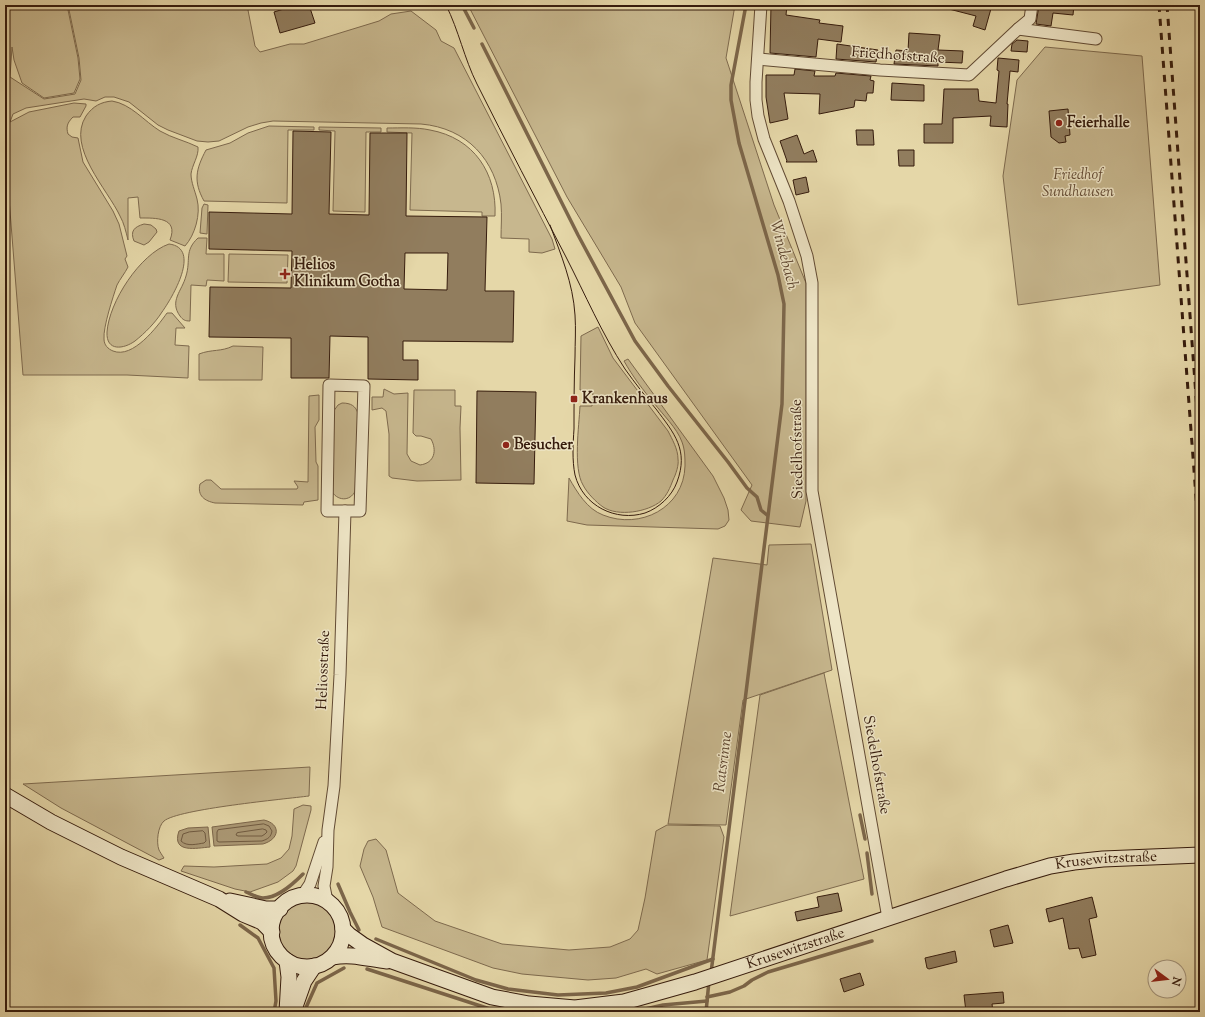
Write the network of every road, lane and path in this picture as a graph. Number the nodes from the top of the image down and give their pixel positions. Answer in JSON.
{"nodes":[{"id":1,"x":762,"y":5,"type":"edge"},
{"id":2,"x":1032,"y":5,"type":"edge"},
{"id":3,"x":1018,"y":29,"type":"junction"},
{"id":4,"x":1096,"y":39,"type":"dead end"},
{"id":5,"x":758,"y":59,"type":"junction"},
{"id":6,"x":345,"y":511,"type":"junction"},
{"id":7,"x":5,"y":795,"type":"edge"},
{"id":8,"x":328,"y":830,"type":"junction"},
{"id":9,"x":1200,"y":855,"type":"edge"},
{"id":10,"x":302,"y":896,"type":"junction"},
{"id":11,"x":219,"y":899,"type":"junction"},
{"id":12,"x":327,"y":901,"type":"junction"},
{"id":13,"x":280,"y":909,"type":"junction"},
{"id":14,"x":888,"y":918,"type":"junction"},
{"id":15,"x":343,"y":929,"type":"junction"},
{"id":16,"x":272,"y":932,"type":"junction"},
{"id":17,"x":333,"y":957,"type":"junction"},
{"id":18,"x":287,"y":961,"type":"junction"},
{"id":19,"x":392,"y":962,"type":"junction"},
{"id":20,"x":314,"y":966,"type":"junction"},
{"id":21,"x":287,"y":1012,"type":"edge"},
{"id":22,"x":292,"y":1012,"type":"edge"}],
"edges":[{"from":1,"to":5,"type":"street","name":"Siedelhofstraße"},
{"from":2,"to":3,"type":"street","name":"Friedhofstraße"},
{"from":3,"to":4,"type":"street"},
{"from":3,"to":5,"type":"street","name":"Friedhofstraße"},
{"from":5,"to":14,"type":"street","name":"Siedelhofstraße"},
{"from":6,"to":6,"type":"street"},
{"from":6,"to":8,"type":"street","name":"Heliosstraße"},
{"from":7,"to":11,"type":"main road"},
{"from":8,"to":10,"type":"street"},
{"from":8,"to":12,"type":"street"},
{"from":9,"to":14,"type":"main road","name":"Krusewitzstraße"},
{"from":10,"to":12,"type":"main road"},
{"from":10,"to":13,"type":"main road"},
{"from":11,"to":13,"type":"main road"},
{"from":11,"to":16,"type":"main road"},
{"from":12,"to":15,"type":"main road"},
{"from":13,"to":16,"type":"main road"},
{"from":14,"to":19,"type":"main road","name":"Krusewitzstraße"},
{"from":15,"to":17,"type":"main road"},
{"from":15,"to":19,"type":"main road"},
{"from":16,"to":18,"type":"main road"},
{"from":17,"to":19,"type":"main road"},
{"from":17,"to":20,"type":"main road"},
{"from":18,"to":20,"type":"main road"},
{"from":18,"to":21,"type":"main road"},
{"from":20,"to":22,"type":"main road"}]}
